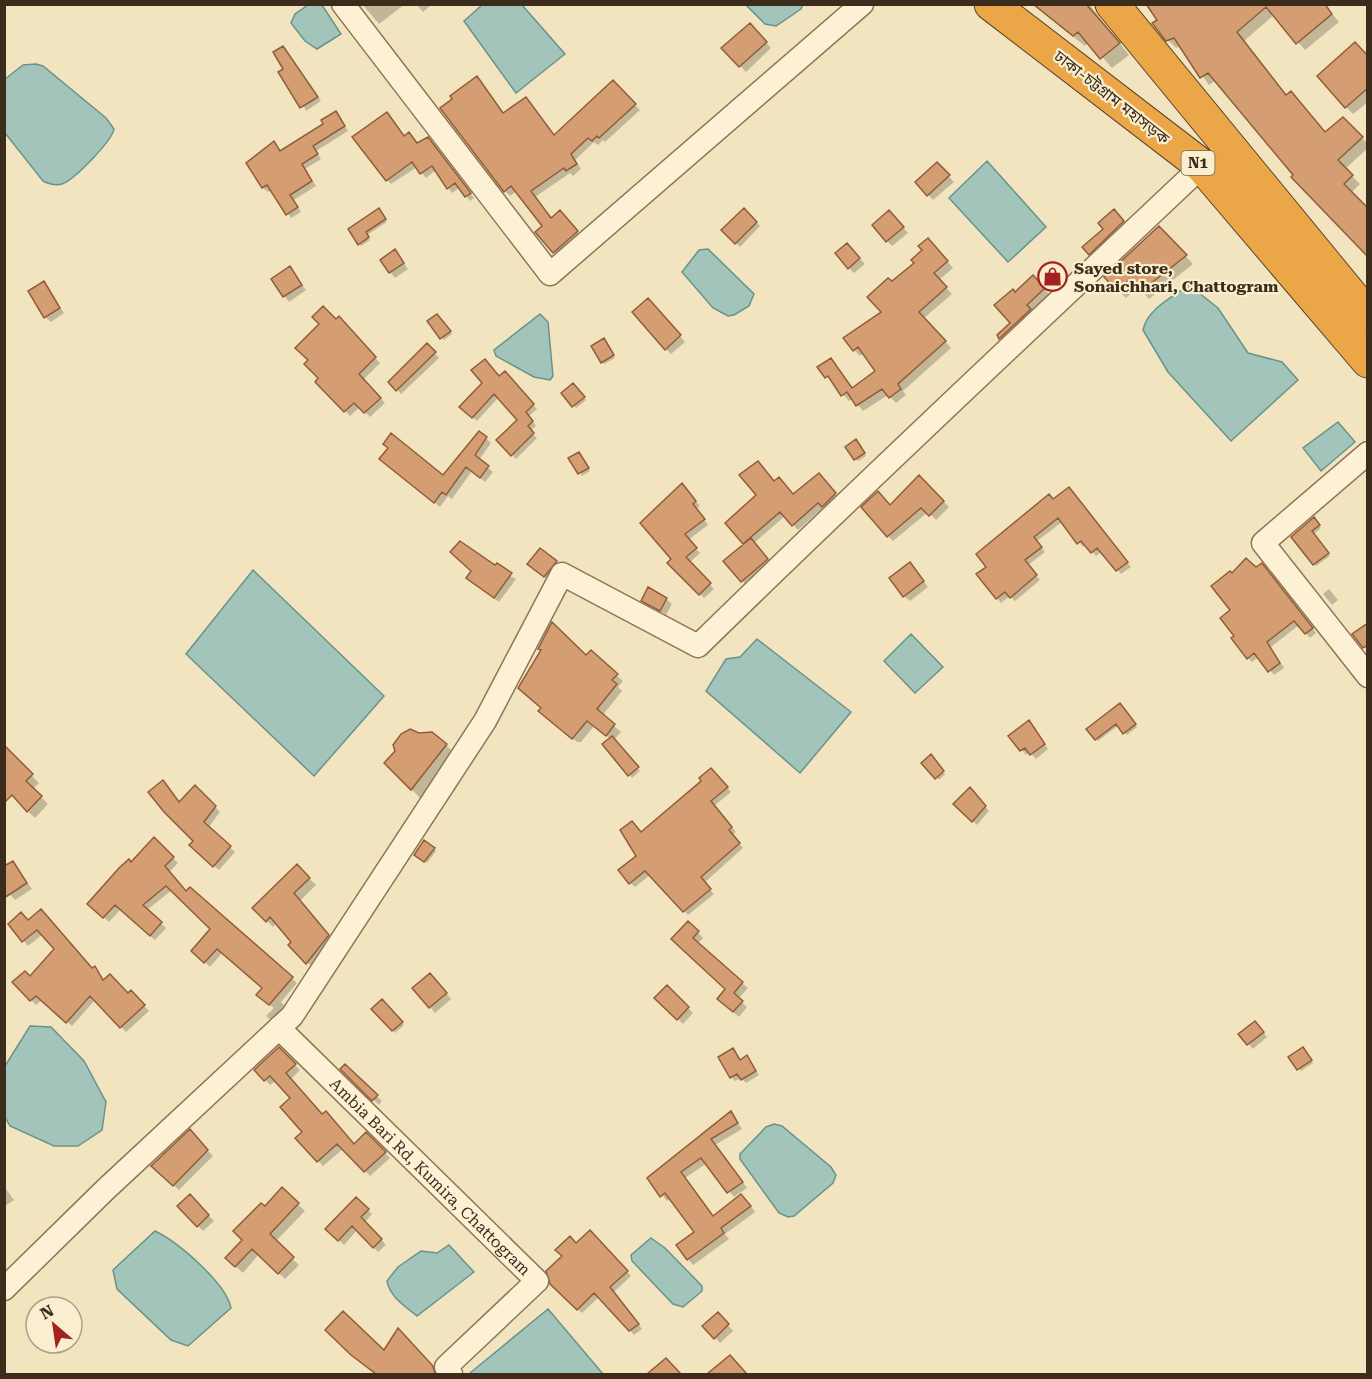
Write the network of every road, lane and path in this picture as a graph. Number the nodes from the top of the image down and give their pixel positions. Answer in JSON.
{"nodes":[{"id":1,"x":343,"y":4,"type":"edge"},
{"id":2,"x":862,"y":4,"type":"edge"},
{"id":3,"x":991,"y":4,"type":"edge"},
{"id":4,"x":1112,"y":4,"type":"edge"},
{"id":5,"x":1202,"y":166,"type":"junction"},
{"id":6,"x":1368,"y":316,"type":"edge"},
{"id":7,"x":1368,"y":361,"type":"edge"},
{"id":8,"x":1368,"y":453,"type":"edge"},
{"id":9,"x":1368,"y":676,"type":"edge"},
{"id":10,"x":279,"y":1028,"type":"junction"},
{"id":11,"x":4,"y":1289,"type":"edge"},
{"id":12,"x":451,"y":1374,"type":"edge"}],
"edges":[{"from":1,"to":2,"type":"street"},
{"from":3,"to":5,"type":"highway","name":"ঢাকা-চট্টগ্রাম মহাসড়ক","number":"N1"},
{"from":4,"to":6,"type":"highway","number":"N1"},
{"from":5,"to":7,"type":"highway","name":"ঢাকা-চট্টগ্রাম মহাসড়ক","number":"N1"},
{"from":5,"to":10,"type":"street"},
{"from":8,"to":9,"type":"street"},
{"from":10,"to":11,"type":"street"},
{"from":10,"to":12,"type":"street","name":"Ambia Bari Rd, Kumira, Chattogram"}]}
